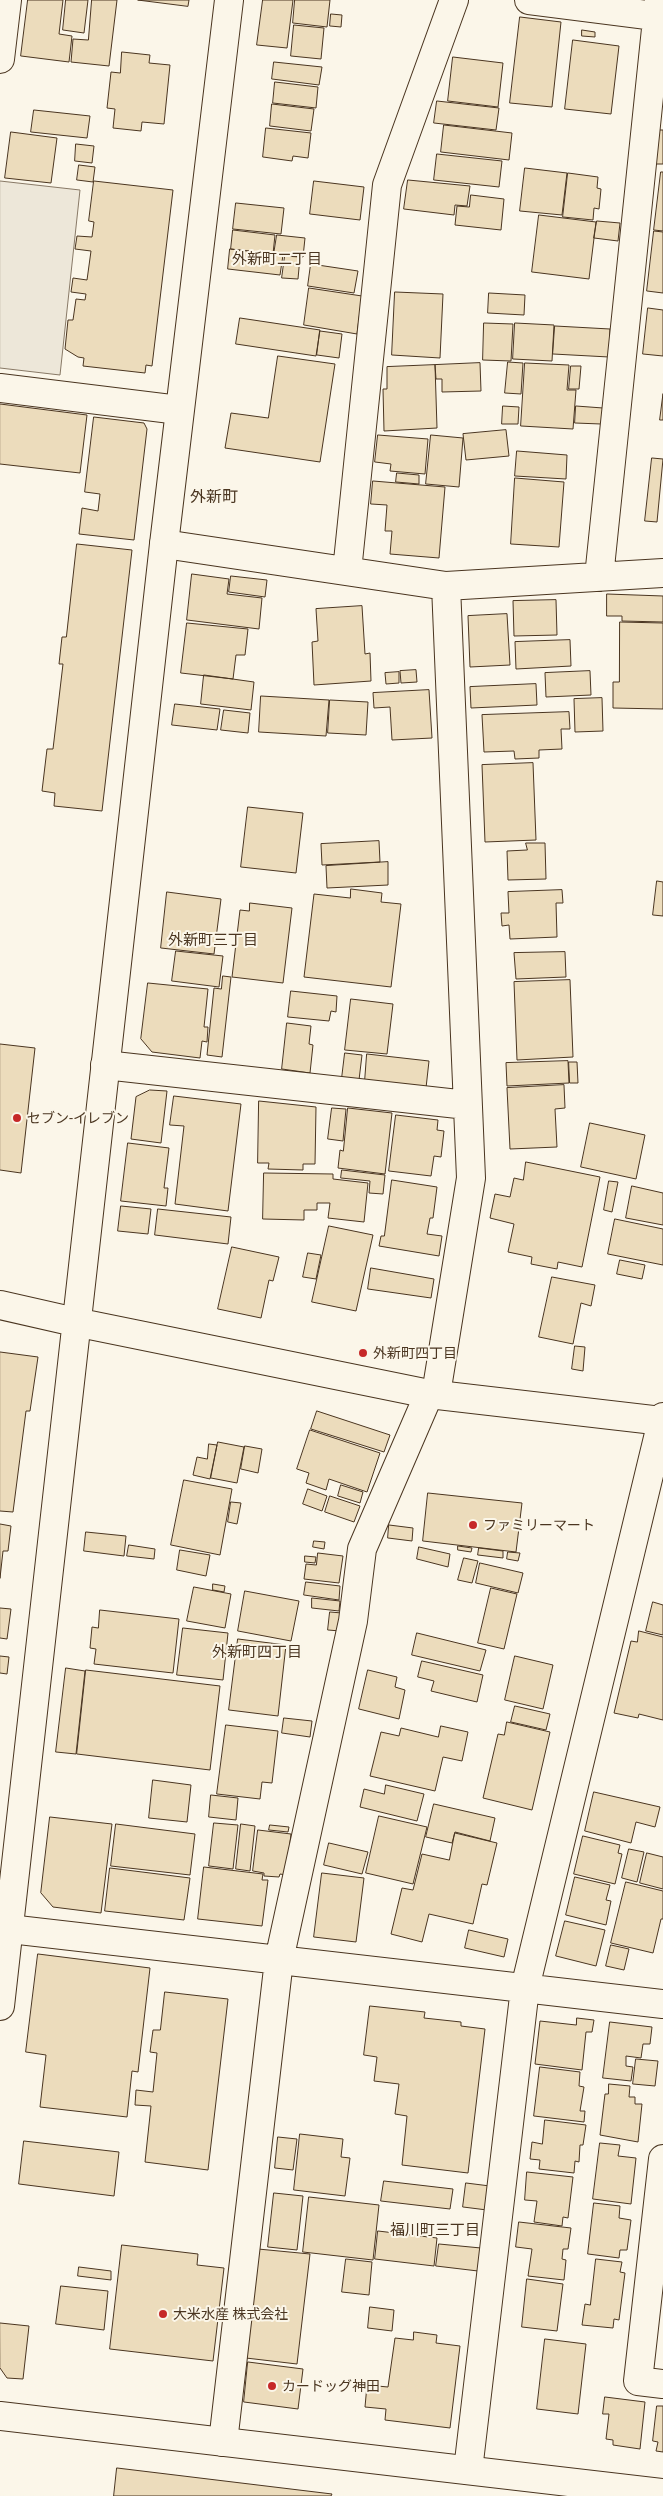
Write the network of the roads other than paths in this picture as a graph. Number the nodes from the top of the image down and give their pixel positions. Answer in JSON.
{"nodes":[{"id":1,"x":7,"y":0,"type":"edge"},
{"id":2,"x":229,"y":0,"type":"edge"},
{"id":3,"x":454,"y":0,"type":"edge"},
{"id":4,"x":529,"y":0,"type":"edge"},
{"id":5,"x":660,"y":11,"type":"edge"},
{"id":6,"x":0,"y":60,"type":"edge"},
{"id":7,"x":0,"y":388,"type":"edge"},
{"id":8,"x":179,"y":410,"type":"junction"},
{"id":9,"x":164,"y":544,"type":"junction"},
{"id":10,"x":347,"y":571,"type":"junction"},
{"id":11,"x":663,"y":573,"type":"edge"},
{"id":12,"x":599,"y":577,"type":"junction"},
{"id":13,"x":446,"y":586,"type":"junction"},
{"id":14,"x":105,"y":1065,"type":"junction"},
{"id":15,"x":467,"y":1106,"type":"junction"},
{"id":16,"x":0,"y":1305,"type":"edge"},
{"id":17,"x":75,"y":1322,"type":"junction"},
{"id":18,"x":432,"y":1394,"type":"junction"},
{"id":19,"x":663,"y":1420,"type":"edge"},
{"id":20,"x":4,"y":1929,"type":"edge"},
{"id":21,"x":279,"y":1960,"type":"junction"},
{"id":22,"x":525,"y":1988,"type":"junction"},
{"id":23,"x":663,"y":2004,"type":"edge"},
{"id":24,"x":0,"y":2006,"type":"edge"},
{"id":25,"x":663,"y":2159,"type":"edge"},
{"id":26,"x":663,"y":2384,"type":"edge"},
{"id":27,"x":0,"y":2416,"type":"edge"},
{"id":28,"x":223,"y":2442,"type":"junction"},
{"id":29,"x":468,"y":2470,"type":"junction"},
{"id":30,"x":663,"y":2493,"type":"edge"}],
"edges":[{"from":1,"to":6,"type":"street"},
{"from":2,"to":8,"type":"street"},
{"from":3,"to":10,"type":"street"},
{"from":4,"to":5,"type":"street"},
{"from":5,"to":12,"type":"street"},
{"from":7,"to":8,"type":"street"},
{"from":8,"to":9,"type":"street"},
{"from":9,"to":10,"type":"street"},
{"from":9,"to":14,"type":"street"},
{"from":10,"to":13,"type":"street"},
{"from":11,"to":12,"type":"street"},
{"from":12,"to":13,"type":"street"},
{"from":13,"to":15,"type":"street"},
{"from":14,"to":15,"type":"street"},
{"from":14,"to":17,"type":"street"},
{"from":15,"to":18,"type":"street"},
{"from":16,"to":17,"type":"street"},
{"from":17,"to":18,"type":"street"},
{"from":17,"to":20,"type":"street"},
{"from":18,"to":19,"type":"street"},
{"from":18,"to":21,"type":"street"},
{"from":19,"to":22,"type":"street"},
{"from":20,"to":21,"type":"street"},
{"from":20,"to":24,"type":"street"},
{"from":21,"to":22,"type":"street"},
{"from":21,"to":28,"type":"street"},
{"from":22,"to":23,"type":"street"},
{"from":22,"to":29,"type":"street"},
{"from":25,"to":26,"type":"street"},
{"from":27,"to":28,"type":"street"},
{"from":28,"to":29,"type":"street"},
{"from":29,"to":30,"type":"street"}]}
